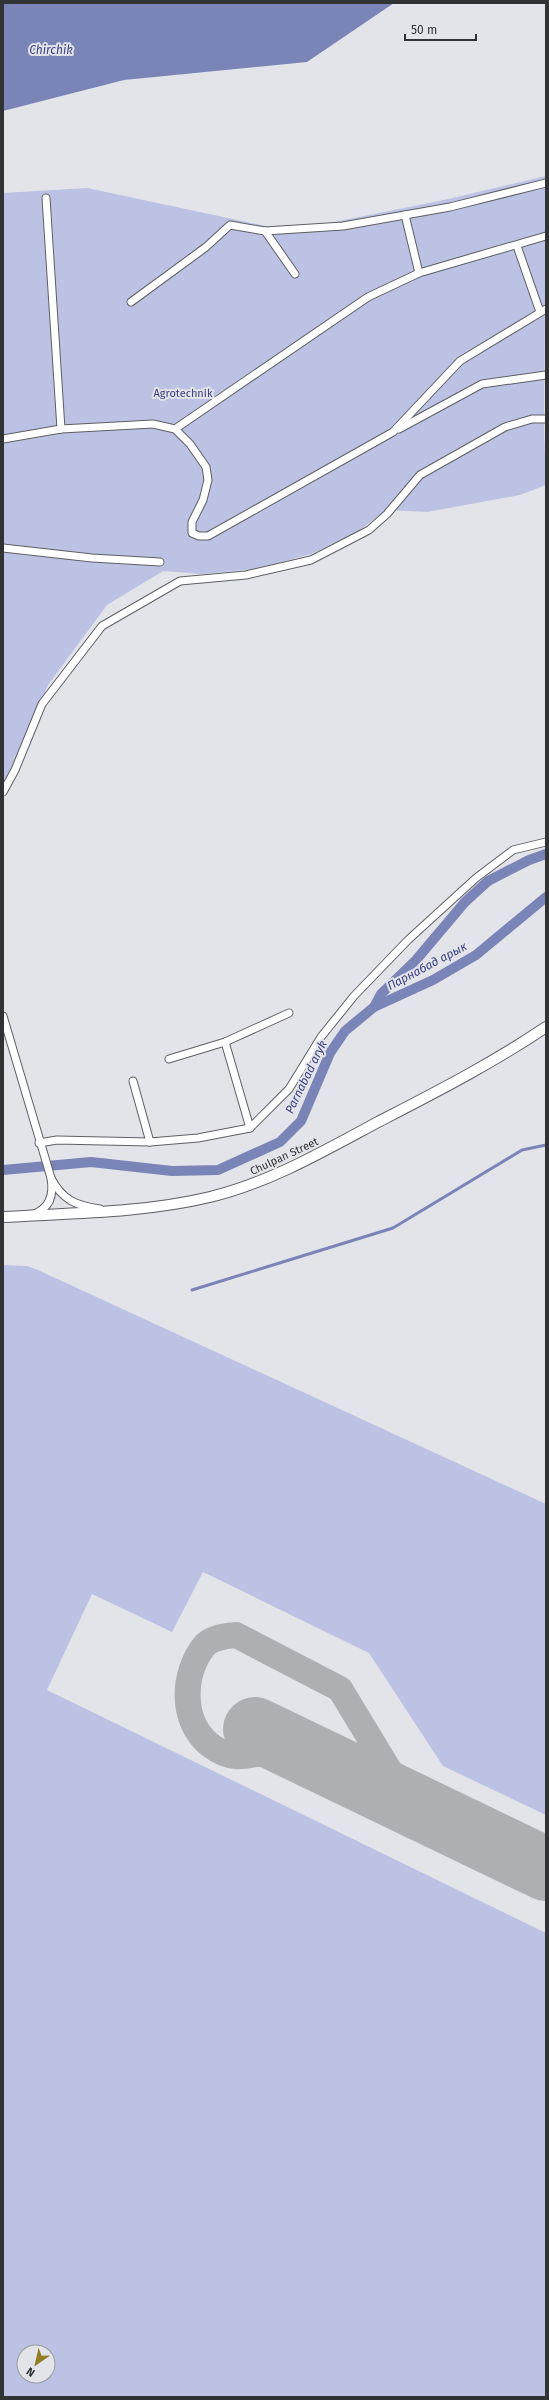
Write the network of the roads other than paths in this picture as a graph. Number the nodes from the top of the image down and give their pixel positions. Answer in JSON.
{"nodes":[{"id":1,"x":546,"y":183,"type":"edge"},
{"id":2,"x":46,"y":198,"type":"dead end"},
{"id":3,"x":405,"y":215,"type":"junction"},
{"id":4,"x":265,"y":231,"type":"junction"},
{"id":5,"x":546,"y":236,"type":"edge"},
{"id":6,"x":517,"y":246,"type":"junction"},
{"id":7,"x":420,"y":273,"type":"junction"},
{"id":8,"x":295,"y":274,"type":"dead end"},
{"id":9,"x":131,"y":302,"type":"dead end"},
{"id":10,"x":543,"y":311,"type":"edge"},
{"id":11,"x":546,"y":375,"type":"edge"},
{"id":12,"x":546,"y":419,"type":"edge"},
{"id":13,"x":61,"y":428,"type":"junction"},
{"id":14,"x":175,"y":429,"type":"junction"},
{"id":15,"x":393,"y":432,"type":"junction"},
{"id":16,"x":3,"y":439,"type":"edge"},
{"id":17,"x":3,"y":548,"type":"edge"},
{"id":18,"x":160,"y":562,"type":"dead end"},
{"id":19,"x":3,"y":792,"type":"edge"},
{"id":20,"x":546,"y":842,"type":"edge"},
{"id":21,"x":289,"y":1013,"type":"dead end"},
{"id":22,"x":3,"y":1019,"type":"edge"},
{"id":23,"x":546,"y":1027,"type":"edge"},
{"id":24,"x":225,"y":1042,"type":"junction"},
{"id":25,"x":169,"y":1059,"type":"dead end"},
{"id":26,"x":133,"y":1081,"type":"dead end"},
{"id":27,"x":250,"y":1128,"type":"junction"},
{"id":28,"x":150,"y":1142,"type":"junction"},
{"id":29,"x":39,"y":1143,"type":"junction"},
{"id":30,"x":51,"y":1178,"type":"junction"},
{"id":31,"x":106,"y":1210,"type":"junction"},
{"id":32,"x":27,"y":1216,"type":"junction"},
{"id":33,"x":3,"y":1217,"type":"edge"}],
"edges":[{"from":1,"to":3,"type":"street"},
{"from":2,"to":13,"type":"street"},
{"from":3,"to":4,"type":"street"},
{"from":3,"to":7,"type":"street"},
{"from":4,"to":8,"type":"street"},
{"from":4,"to":9,"type":"street"},
{"from":5,"to":6,"type":"street"},
{"from":6,"to":7,"type":"street"},
{"from":6,"to":10,"type":"street"},
{"from":7,"to":14,"type":"street"},
{"from":10,"to":15,"type":"street"},
{"from":11,"to":15,"type":"street"},
{"from":12,"to":19,"type":"street"},
{"from":13,"to":14,"type":"street"},
{"from":13,"to":16,"type":"street"},
{"from":14,"to":15,"type":"street"},
{"from":17,"to":18,"type":"street"},
{"from":20,"to":27,"type":"street"},
{"from":21,"to":24,"type":"street"},
{"from":22,"to":29,"type":"street"},
{"from":23,"to":31,"type":"main road","name":"Chulpan Street"},
{"from":24,"to":25,"type":"street"},
{"from":24,"to":27,"type":"street"},
{"from":26,"to":28,"type":"street"},
{"from":27,"to":28,"type":"street"},
{"from":28,"to":29,"type":"street"},
{"from":29,"to":30,"type":"street"},
{"from":30,"to":31,"type":"street"},
{"from":30,"to":32,"type":"street"},
{"from":31,"to":32,"type":"main road","name":"Chulpan Street"},
{"from":32,"to":33,"type":"main road","name":"Chulpan Street"}]}
